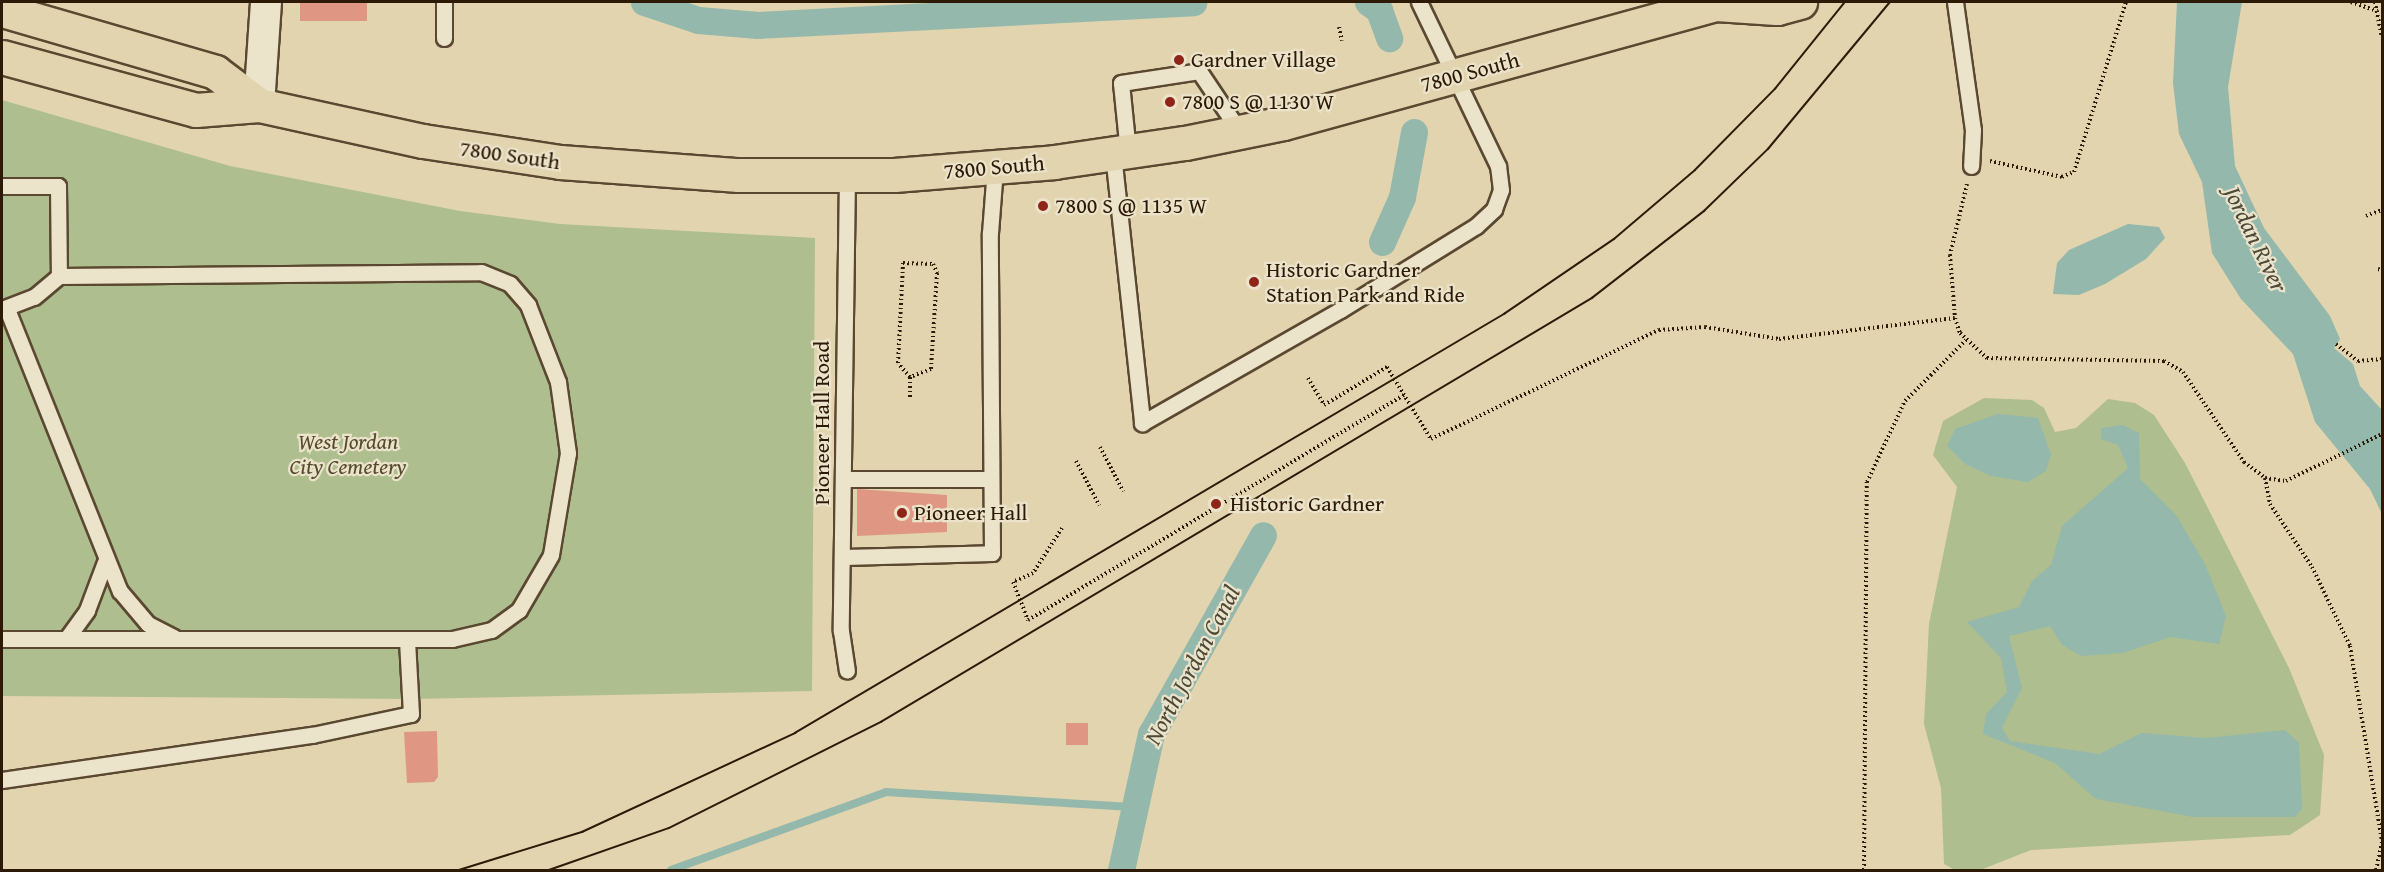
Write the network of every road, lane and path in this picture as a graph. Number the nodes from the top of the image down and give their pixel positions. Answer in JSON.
{"nodes":[{"id":1,"x":3,"y":2,"type":"edge"},
{"id":2,"x":266,"y":2,"type":"edge"},
{"id":3,"x":444,"y":2,"type":"edge"},
{"id":4,"x":1419,"y":2,"type":"edge"},
{"id":5,"x":1800,"y":2,"type":"edge"},
{"id":6,"x":1954,"y":2,"type":"edge"},
{"id":7,"x":2126,"y":2,"type":"edge"},
{"id":8,"x":2351,"y":2,"type":"edge"},
{"id":9,"x":2375,"y":2,"type":"edge"},
{"id":10,"x":1718,"y":3,"type":"edge"},
{"id":11,"x":2,"y":10,"type":"edge"},
{"id":12,"x":1663,"y":10,"type":"edge"},
{"id":13,"x":2377,"y":11,"type":"junction"},
{"id":14,"x":1339,"y":27,"type":"dead end"},
{"id":15,"x":2382,"y":37,"type":"edge"},
{"id":16,"x":444,"y":38,"type":"dead end"},
{"id":17,"x":1342,"y":40,"type":"dead end"},
{"id":18,"x":2,"y":57,"type":"edge"},
{"id":19,"x":1456,"y":75,"type":"junction"},
{"id":20,"x":259,"y":105,"type":"junction"},
{"id":21,"x":1240,"y":132,"type":"junction"},
{"id":22,"x":1120,"y":153,"type":"junction"},
{"id":23,"x":1971,"y":166,"type":"junction"},
{"id":24,"x":995,"y":168,"type":"junction"},
{"id":25,"x":847,"y":176,"type":"junction"},
{"id":26,"x":2,"y":186,"type":"edge"},
{"id":27,"x":2382,"y":210,"type":"edge"},
{"id":28,"x":2366,"y":216,"type":"dead end"},
{"id":29,"x":59,"y":276,"type":"junction"},
{"id":30,"x":4,"y":309,"type":"edge"},
{"id":31,"x":1955,"y":318,"type":"junction"},
{"id":32,"x":1966,"y":340,"type":"junction"},
{"id":33,"x":2336,"y":344,"type":"dead end"},
{"id":34,"x":2382,"y":359,"type":"edge"},
{"id":35,"x":910,"y":377,"type":"junction"},
{"id":36,"x":1308,"y":378,"type":"dead end"},
{"id":37,"x":1404,"y":395,"type":"junction"},
{"id":38,"x":910,"y":398,"type":"dead end"},
{"id":39,"x":2382,"y":434,"type":"edge"},
{"id":40,"x":1100,"y":447,"type":"dead end"},
{"id":41,"x":1076,"y":461,"type":"dead end"},
{"id":42,"x":2265,"y":478,"type":"junction"},
{"id":43,"x":843,"y":479,"type":"junction"},
{"id":44,"x":991,"y":479,"type":"junction"},
{"id":45,"x":1123,"y":491,"type":"dead end"},
{"id":46,"x":1099,"y":506,"type":"dead end"},
{"id":47,"x":1062,"y":528,"type":"dead end"},
{"id":48,"x":844,"y":557,"type":"junction"},
{"id":49,"x":105,"y":562,"type":"junction"},
{"id":50,"x":67,"y":638,"type":"junction"},
{"id":51,"x":2,"y":639,"type":"edge"},
{"id":52,"x":180,"y":639,"type":"junction"},
{"id":53,"x":406,"y":639,"type":"junction"},
{"id":54,"x":847,"y":671,"type":"dead end"},
{"id":55,"x":2,"y":780,"type":"edge"},
{"id":56,"x":1864,"y":870,"type":"edge"},
{"id":57,"x":2376,"y":870,"type":"edge"}],
"edges":[{"from":1,"to":11,"type":"lane"},
{"from":2,"to":20,"type":"street"},
{"from":3,"to":16,"type":"lane"},
{"from":4,"to":19,"type":"lane"},
{"from":5,"to":10,"type":"main road","name":"7800 South"},
{"from":6,"to":23,"type":"lane"},
{"from":7,"to":23,"type":"path"},
{"from":8,"to":13,"type":"path"},
{"from":9,"to":13,"type":"path"},
{"from":10,"to":12,"type":"main road","name":"7800 South"},
{"from":11,"to":20,"type":"main road","name":"7800 South"},
{"from":12,"to":19,"type":"main road","name":"7800 South"},
{"from":13,"to":15,"type":"path"},
{"from":14,"to":17,"type":"path"},
{"from":18,"to":20,"type":"main road","name":"7800 South"},
{"from":19,"to":21,"type":"main road","name":"7800 South"},
{"from":19,"to":22,"type":"lane"},
{"from":20,"to":25,"type":"main road","name":"7800 South"},
{"from":21,"to":22,"type":"main road","name":"7800 South"},
{"from":21,"to":22,"type":"lane"},
{"from":22,"to":24,"type":"main road","name":"7800 South"},
{"from":23,"to":31,"type":"path"},
{"from":24,"to":25,"type":"main road","name":"7800 South"},
{"from":24,"to":44,"type":"lane"},
{"from":25,"to":43,"type":"lane","name":"Pioneer Hall Road"},
{"from":26,"to":29,"type":"lane"},
{"from":27,"to":28,"type":"path"},
{"from":29,"to":30,"type":"lane"},
{"from":29,"to":53,"type":"lane"},
{"from":30,"to":49,"type":"lane"},
{"from":31,"to":32,"type":"path"},
{"from":31,"to":37,"type":"path"},
{"from":32,"to":42,"type":"path"},
{"from":32,"to":56,"type":"path"},
{"from":33,"to":34,"type":"path"},
{"from":35,"to":35,"type":"path"},
{"from":35,"to":38,"type":"path"},
{"from":36,"to":37,"type":"path"},
{"from":37,"to":47,"type":"path"},
{"from":39,"to":42,"type":"path"},
{"from":40,"to":45,"type":"path"},
{"from":41,"to":46,"type":"path"},
{"from":42,"to":57,"type":"path"},
{"from":43,"to":44,"type":"lane"},
{"from":43,"to":48,"type":"lane","name":"Pioneer Hall Road"},
{"from":44,"to":48,"type":"lane"},
{"from":48,"to":54,"type":"lane","name":"Pioneer Hall Road"},
{"from":49,"to":50,"type":"lane"},
{"from":49,"to":52,"type":"lane"},
{"from":50,"to":51,"type":"lane"},
{"from":50,"to":52,"type":"lane"},
{"from":52,"to":53,"type":"lane"},
{"from":53,"to":55,"type":"lane"}]}
